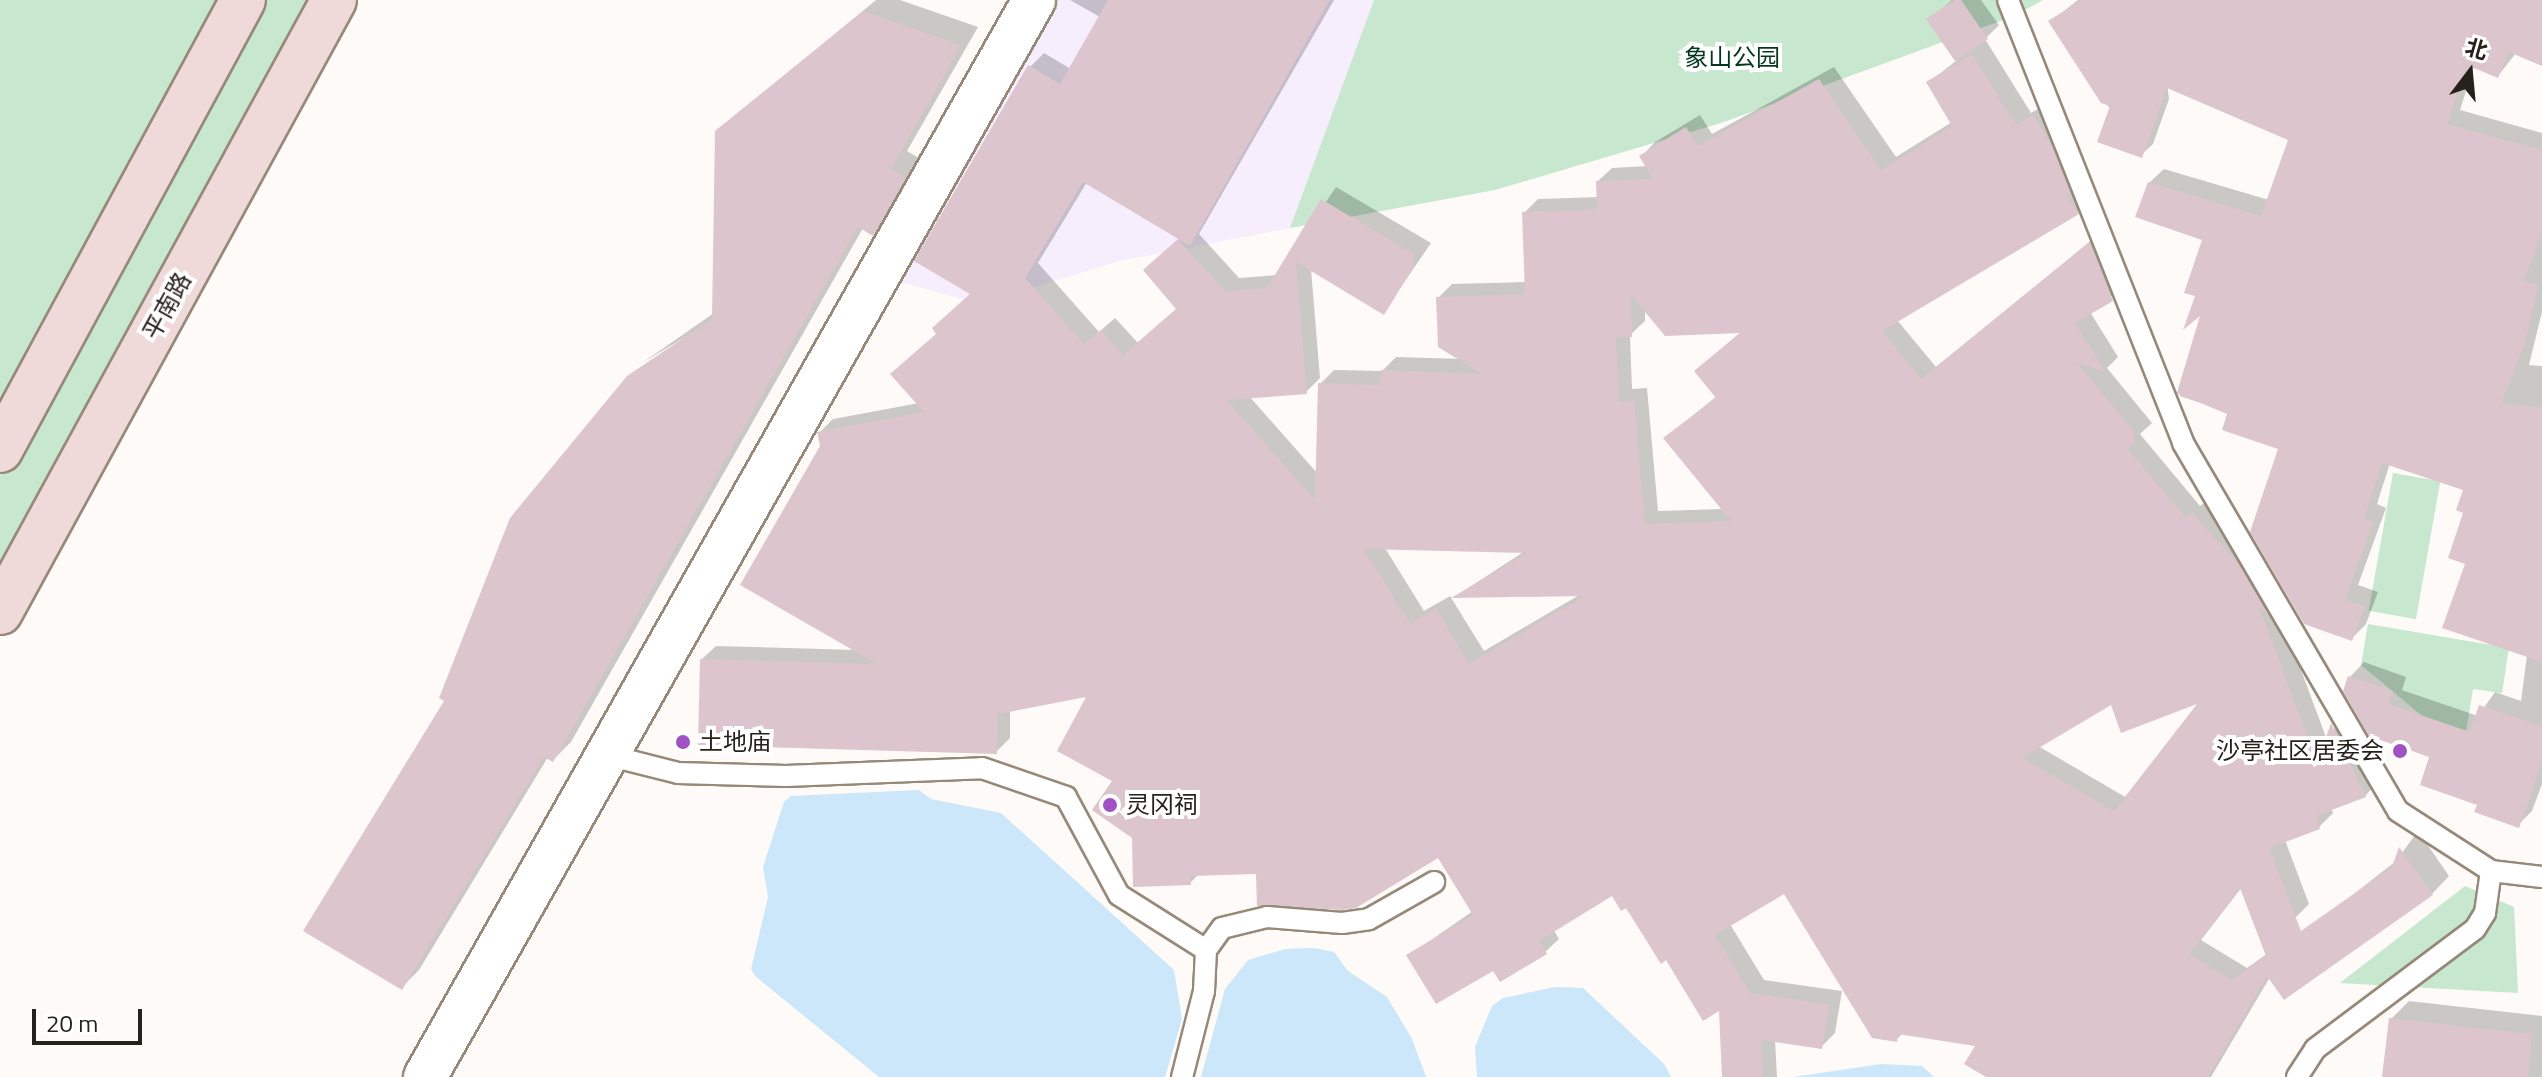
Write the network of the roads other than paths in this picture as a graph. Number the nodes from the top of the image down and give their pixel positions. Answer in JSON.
{"nodes":[{"id":1,"x":243,"y":0,"type":"edge"},
{"id":2,"x":334,"y":0,"type":"edge"},
{"id":3,"x":1034,"y":0,"type":"edge"},
{"id":4,"x":2008,"y":0,"type":"edge"},
{"id":5,"x":0,"y":450,"type":"edge"},
{"id":6,"x":0,"y":612,"type":"edge"},
{"id":7,"x":607,"y":755,"type":"junction"},
{"id":8,"x":2491,"y":871,"type":"junction"},
{"id":9,"x":2542,"y":877,"type":"edge"},
{"id":10,"x":1434,"y":882,"type":"dead end"},
{"id":11,"x":1206,"y":950,"type":"junction"},
{"id":12,"x":425,"y":1077,"type":"edge"},
{"id":13,"x":1182,"y":1077,"type":"edge"},
{"id":14,"x":2297,"y":1077,"type":"edge"}],
"edges":[{"from":1,"to":5,"type":"main road"},
{"from":2,"to":6,"type":"main road","name":"平南路"},
{"from":3,"to":7,"type":"street"},
{"from":4,"to":8,"type":"lane"},
{"from":7,"to":11,"type":"lane"},
{"from":7,"to":12,"type":"street"},
{"from":8,"to":9,"type":"lane"},
{"from":8,"to":14,"type":"lane"},
{"from":10,"to":11,"type":"lane"},
{"from":11,"to":13,"type":"lane"}]}
